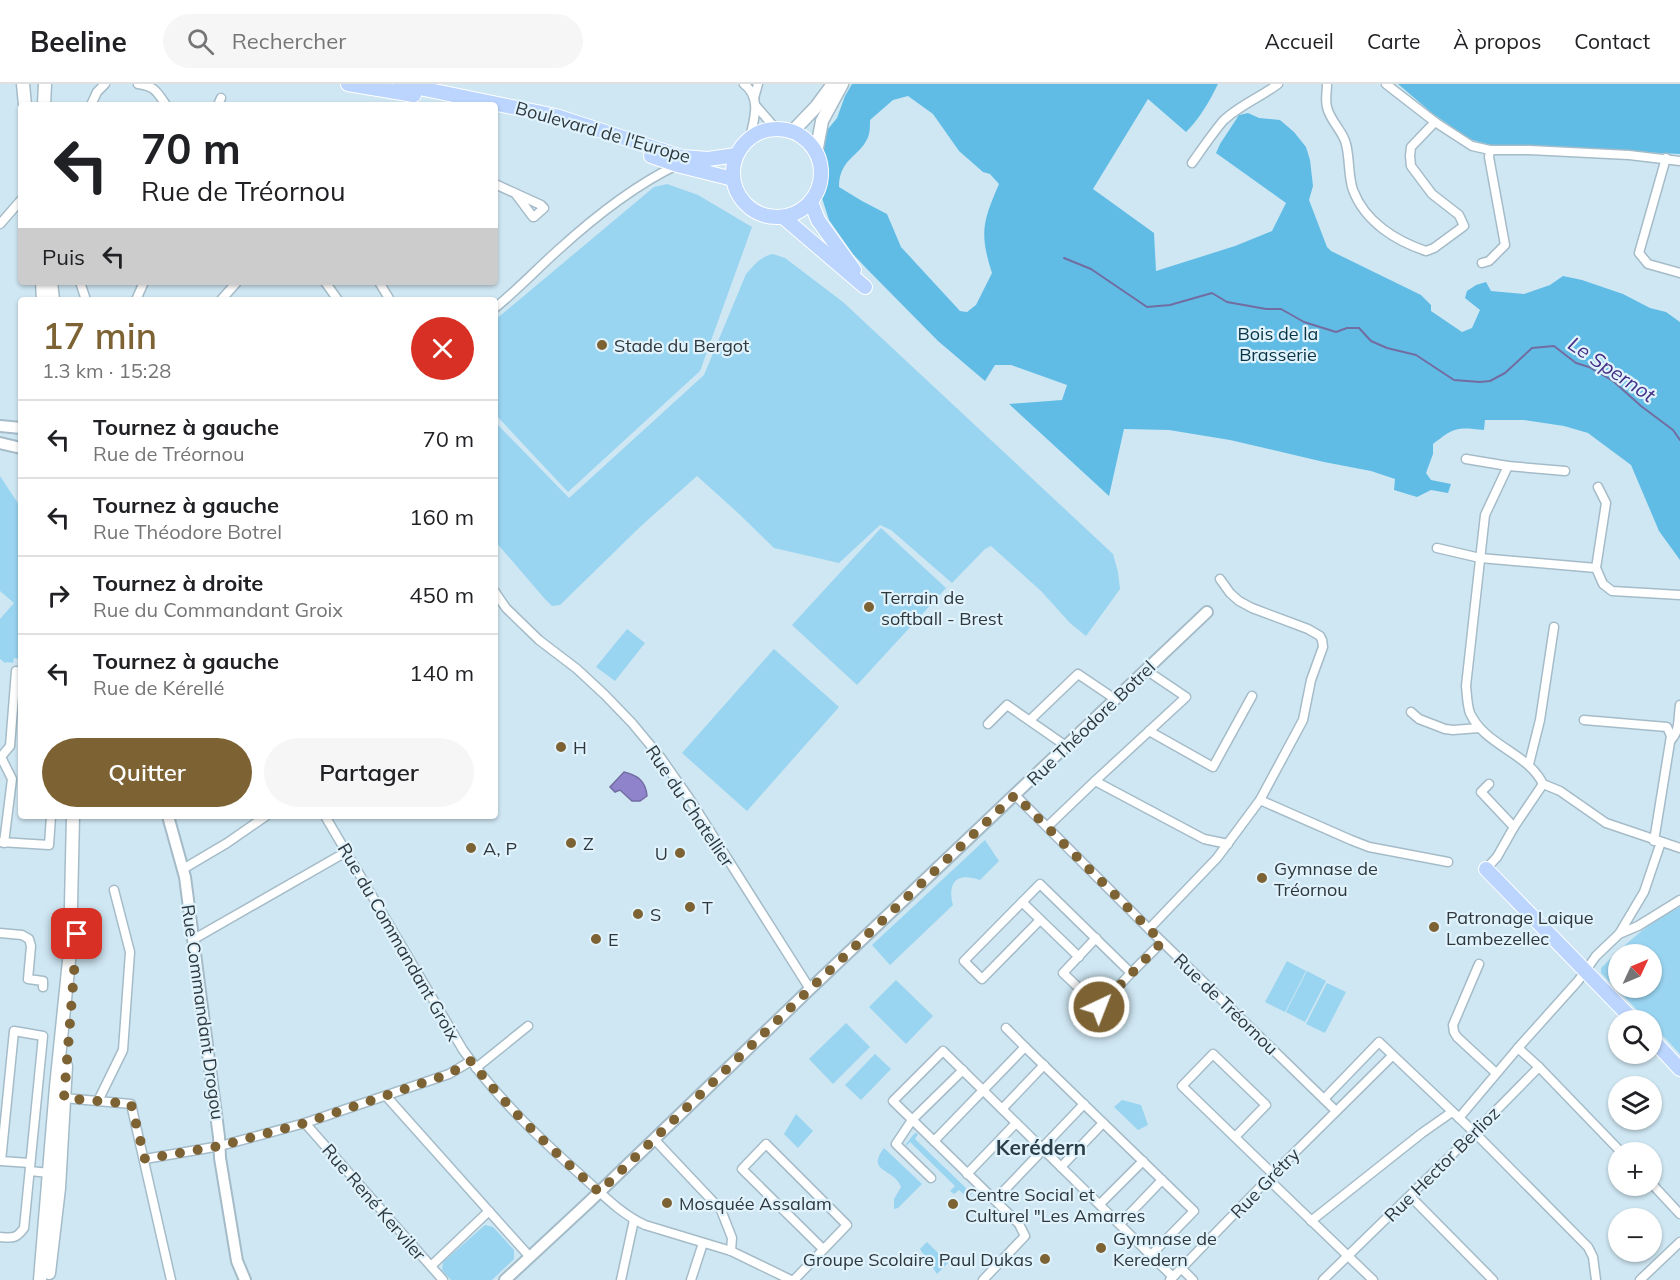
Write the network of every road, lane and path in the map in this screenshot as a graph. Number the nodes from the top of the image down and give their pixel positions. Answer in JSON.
{"nodes":[{"id":1,"x":23,"y":84,"type":"edge"},
{"id":2,"x":45,"y":84,"type":"edge"},
{"id":3,"x":105,"y":84,"type":"edge"},
{"id":4,"x":138,"y":84,"type":"edge"},
{"id":5,"x":348,"y":84,"type":"edge"},
{"id":6,"x":400,"y":84,"type":"edge"},
{"id":7,"x":744,"y":84,"type":"edge"},
{"id":8,"x":758,"y":84,"type":"edge"},
{"id":9,"x":833,"y":84,"type":"edge"},
{"id":10,"x":843,"y":84,"type":"edge"},
{"id":11,"x":1278,"y":84,"type":"edge"},
{"id":12,"x":1327,"y":84,"type":"edge"},
{"id":13,"x":1386,"y":84,"type":"edge"},
{"id":14,"x":25,"y":102,"type":"edge"},
{"id":15,"x":44,"y":102,"type":"edge"},
{"id":16,"x":92,"y":102,"type":"edge"},
{"id":17,"x":164,"y":102,"type":"edge"},
{"id":18,"x":454,"y":102,"type":"edge"},
{"id":19,"x":493,"y":102,"type":"edge"},
{"id":20,"x":755,"y":102,"type":"junction"},
{"id":21,"x":498,"y":103,"type":"edge"},
{"id":22,"x":498,"y":110,"type":"edge"},
{"id":23,"x":1435,"y":122,"type":"junction"},
{"id":24,"x":776,"y":129,"type":"junction"},
{"id":25,"x":792,"y":132,"type":"junction"},
{"id":26,"x":750,"y":138,"type":"junction"},
{"id":27,"x":1490,"y":150,"type":"junction"},
{"id":28,"x":816,"y":153,"type":"junction"},
{"id":29,"x":736,"y":155,"type":"junction"},
{"id":30,"x":655,"y":158,"type":"junction"},
{"id":31,"x":1666,"y":158,"type":"junction"},
{"id":32,"x":1680,"y":161,"type":"edge"},
{"id":33,"x":1192,"y":163,"type":"dead end"},
{"id":34,"x":677,"y":165,"type":"junction"},
{"id":35,"x":654,"y":177,"type":"junction"},
{"id":36,"x":733,"y":179,"type":"junction"},
{"id":37,"x":498,"y":185,"type":"edge"},
{"id":38,"x":515,"y":193,"type":"dead end"},
{"id":39,"x":811,"y":202,"type":"junction"},
{"id":40,"x":18,"y":203,"type":"edge"},
{"id":41,"x":783,"y":217,"type":"junction"},
{"id":42,"x":0,"y":224,"type":"edge"},
{"id":43,"x":1482,"y":262,"type":"dead end"},
{"id":44,"x":1680,"y":273,"type":"edge"},
{"id":45,"x":234,"y":285,"type":"edge"},
{"id":46,"x":224,"y":297,"type":"edge"},
{"id":47,"x":498,"y":305,"type":"edge"},
{"id":48,"x":0,"y":426,"type":"edge"},
{"id":49,"x":18,"y":428,"type":"edge"},
{"id":50,"x":0,"y":443,"type":"edge"},
{"id":51,"x":18,"y":447,"type":"edge"},
{"id":52,"x":1466,"y":459,"type":"dead end"},
{"id":53,"x":1508,"y":466,"type":"junction"},
{"id":54,"x":1565,"y":471,"type":"dead end"},
{"id":55,"x":1598,"y":488,"type":"dead end"},
{"id":56,"x":1437,"y":548,"type":"dead end"},
{"id":57,"x":1480,"y":558,"type":"junction"},
{"id":58,"x":1596,"y":568,"type":"junction"},
{"id":59,"x":1220,"y":579,"type":"dead end"},
{"id":60,"x":1680,"y":595,"type":"edge"},
{"id":61,"x":498,"y":596,"type":"edge"},
{"id":62,"x":1207,"y":612,"type":"dead end"},
{"id":63,"x":1554,"y":627,"type":"dead end"},
{"id":64,"x":1146,"y":670,"type":"junction"},
{"id":65,"x":18,"y":679,"type":"edge"},
{"id":66,"x":1252,"y":696,"type":"dead end"},
{"id":67,"x":1115,"y":699,"type":"junction"},
{"id":68,"x":1680,"y":705,"type":"edge"},
{"id":69,"x":1411,"y":712,"type":"dead end"},
{"id":70,"x":1030,"y":720,"type":"junction"},
{"id":71,"x":1584,"y":720,"type":"dead end"},
{"id":72,"x":988,"y":724,"type":"dead end"},
{"id":73,"x":1479,"y":728,"type":"junction"},
{"id":74,"x":1680,"y":729,"type":"edge"},
{"id":75,"x":1149,"y":731,"type":"junction"},
{"id":76,"x":1671,"y":740,"type":"junction"},
{"id":77,"x":1066,"y":746,"type":"junction"},
{"id":78,"x":0,"y":758,"type":"edge"},
{"id":79,"x":1529,"y":764,"type":"junction"},
{"id":80,"x":1095,"y":781,"type":"junction"},
{"id":81,"x":1489,"y":784,"type":"dead end"},
{"id":82,"x":1543,"y":784,"type":"junction"},
{"id":83,"x":1015,"y":795,"type":"junction"},
{"id":84,"x":1260,"y":800,"type":"junction"},
{"id":85,"x":51,"y":819,"type":"edge"},
{"id":86,"x":73,"y":819,"type":"edge"},
{"id":87,"x":81,"y":819,"type":"edge"},
{"id":88,"x":169,"y":819,"type":"edge"},
{"id":89,"x":263,"y":819,"type":"edge"},
{"id":90,"x":327,"y":819,"type":"edge"},
{"id":91,"x":1047,"y":827,"type":"junction"},
{"id":92,"x":1514,"y":827,"type":"junction"},
{"id":93,"x":2,"y":842,"type":"edge"},
{"id":94,"x":1657,"y":842,"type":"junction"},
{"id":95,"x":1228,"y":844,"type":"junction"},
{"id":96,"x":1680,"y":849,"type":"edge"},
{"id":97,"x":346,"y":852,"type":"junction"},
{"id":98,"x":1448,"y":862,"type":"dead end"},
{"id":99,"x":183,"y":869,"type":"junction"},
{"id":100,"x":1486,"y":869,"type":"joint"},
{"id":101,"x":114,"y":890,"type":"dead end"},
{"id":102,"x":1680,"y":900,"type":"edge"},
{"id":103,"x":1022,"y":902,"type":"junction"},
{"id":104,"x":1040,"y":920,"type":"junction"},
{"id":105,"x":1149,"y":929,"type":"junction"},
{"id":106,"x":0,"y":933,"type":"edge"},
{"id":107,"x":1619,"y":934,"type":"junction"},
{"id":108,"x":1096,"y":938,"type":"junction"},
{"id":109,"x":194,"y":939,"type":"junction"},
{"id":110,"x":1162,"y":942,"type":"junction"},
{"id":111,"x":1079,"y":957,"type":"junction"},
{"id":112,"x":1479,"y":964,"type":"dead end"},
{"id":113,"x":1585,"y":970,"type":"junction"},
{"id":114,"x":1131,"y":973,"type":"junction"},
{"id":115,"x":43,"y":987,"type":"dead end"},
{"id":116,"x":810,"y":989,"type":"junction"},
{"id":117,"x":1623,"y":1010,"type":"edge"},
{"id":118,"x":528,"y":1026,"type":"dead end"},
{"id":119,"x":1006,"y":1028,"type":"dead end"},
{"id":120,"x":1025,"y":1047,"type":"junction"},
{"id":121,"x":1518,"y":1048,"type":"junction"},
{"id":122,"x":1662,"y":1050,"type":"edge"},
{"id":123,"x":1392,"y":1056,"type":"junction"},
{"id":124,"x":473,"y":1064,"type":"junction"},
{"id":125,"x":1044,"y":1065,"type":"junction"},
{"id":126,"x":1539,"y":1067,"type":"junction"},
{"id":127,"x":1680,"y":1069,"type":"edge"},
{"id":128,"x":963,"y":1070,"type":"junction"},
{"id":129,"x":1496,"y":1073,"type":"junction"},
{"id":130,"x":983,"y":1090,"type":"junction"},
{"id":131,"x":386,"y":1096,"type":"junction"},
{"id":132,"x":64,"y":1098,"type":"junction"},
{"id":133,"x":1324,"y":1099,"type":"junction"},
{"id":134,"x":98,"y":1101,"type":"junction"},
{"id":135,"x":1084,"y":1104,"type":"junction"},
{"id":136,"x":1002,"y":1109,"type":"junction"},
{"id":137,"x":1336,"y":1111,"type":"junction"},
{"id":138,"x":1456,"y":1115,"type":"junction"},
{"id":139,"x":912,"y":1120,"type":"junction"},
{"id":140,"x":305,"y":1123,"type":"junction"},
{"id":141,"x":1016,"y":1123,"type":"junction"},
{"id":142,"x":1103,"y":1123,"type":"junction"},
{"id":143,"x":1475,"y":1133,"type":"junction"},
{"id":144,"x":1235,"y":1137,"type":"junction"},
{"id":145,"x":654,"y":1139,"type":"junction"},
{"id":146,"x":934,"y":1141,"type":"junction"},
{"id":147,"x":1611,"y":1142,"type":"edge"},
{"id":148,"x":220,"y":1146,"type":"junction"},
{"id":149,"x":1042,"y":1148,"type":"junction"},
{"id":150,"x":145,"y":1159,"type":"junction"},
{"id":151,"x":1143,"y":1161,"type":"junction"},
{"id":152,"x":30,"y":1167,"type":"junction"},
{"id":153,"x":1061,"y":1167,"type":"junction"},
{"id":154,"x":50,"y":1173,"type":"junction"},
{"id":155,"x":967,"y":1174,"type":"junction"},
{"id":156,"x":1271,"y":1176,"type":"junction"},
{"id":157,"x":931,"y":1178,"type":"dead end"},
{"id":158,"x":1162,"y":1180,"type":"junction"},
{"id":159,"x":599,"y":1192,"type":"junction"},
{"id":160,"x":1662,"y":1195,"type":"edge"},
{"id":161,"x":1410,"y":1196,"type":"junction"},
{"id":162,"x":994,"y":1200,"type":"junction"},
{"id":163,"x":1100,"y":1204,"type":"junction"},
{"id":164,"x":489,"y":1211,"type":"junction"},
{"id":165,"x":1680,"y":1214,"type":"edge"},
{"id":166,"x":634,"y":1220,"type":"junction"},
{"id":167,"x":1311,"y":1221,"type":"junction"},
{"id":168,"x":1119,"y":1224,"type":"junction"},
{"id":169,"x":0,"y":1237,"type":"edge"},
{"id":170,"x":1680,"y":1242,"type":"edge"},
{"id":171,"x":703,"y":1243,"type":"junction"},
{"id":172,"x":823,"y":1249,"type":"junction"},
{"id":173,"x":731,"y":1251,"type":"junction"},
{"id":174,"x":1152,"y":1255,"type":"junction"},
{"id":175,"x":1348,"y":1256,"type":"junction"},
{"id":176,"x":530,"y":1257,"type":"junction"},
{"id":177,"x":431,"y":1266,"type":"junction"},
{"id":178,"x":1181,"y":1268,"type":"junction"},
{"id":179,"x":1172,"y":1278,"type":"edge"},
{"id":180,"x":40,"y":1280,"type":"edge"},
{"id":181,"x":48,"y":1280,"type":"edge"},
{"id":182,"x":171,"y":1280,"type":"edge"},
{"id":183,"x":245,"y":1280,"type":"edge"},
{"id":184,"x":443,"y":1280,"type":"edge"},
{"id":185,"x":505,"y":1280,"type":"edge"},
{"id":186,"x":621,"y":1280,"type":"edge"},
{"id":187,"x":691,"y":1280,"type":"edge"},
{"id":188,"x":793,"y":1280,"type":"edge"},
{"id":189,"x":983,"y":1280,"type":"edge"},
{"id":190,"x":1193,"y":1280,"type":"edge"},
{"id":191,"x":1323,"y":1280,"type":"edge"},
{"id":192,"x":1373,"y":1280,"type":"edge"},
{"id":193,"x":1493,"y":1280,"type":"edge"},
{"id":194,"x":1596,"y":1280,"type":"edge"},
{"id":195,"x":1640,"y":1280,"type":"edge"}],
"edges":[{"from":1,"to":14,"type":"main road"},
{"from":2,"to":15,"type":"main road"},
{"from":3,"to":16,"type":"street"},
{"from":4,"to":17,"type":"street"},
{"from":5,"to":18,"type":"main road"},
{"from":6,"to":19,"type":"main road","name":"Boulevard de l'Europe"},
{"from":7,"to":20,"type":"street"},
{"from":8,"to":20,"type":"street"},
{"from":9,"to":25,"type":"main road"},
{"from":10,"to":28,"type":"main road"},
{"from":11,"to":33,"type":"street"},
{"from":12,"to":23,"type":"street"},
{"from":13,"to":23,"type":"street"},
{"from":20,"to":24,"type":"street"},
{"from":20,"to":26,"type":"street"},
{"from":21,"to":29,"type":"main road","name":"Boulevard de l'Europe"},
{"from":22,"to":30,"type":"main road","name":"Boulevard de l'Europe"},
{"from":23,"to":27,"type":"street"},
{"from":24,"to":25,"type":"main road"},
{"from":24,"to":26,"type":"main road"},
{"from":25,"to":28,"type":"main road"},
{"from":26,"to":29,"type":"main road"},
{"from":27,"to":31,"type":"street"},
{"from":27,"to":43,"type":"street"},
{"from":28,"to":39,"type":"main road"},
{"from":29,"to":36,"type":"main road"},
{"from":30,"to":34,"type":"main road","name":"Boulevard de l'Europe"},
{"from":30,"to":35,"type":"street"},
{"from":31,"to":32,"type":"street"},
{"from":31,"to":44,"type":"street"},
{"from":34,"to":35,"type":"street"},
{"from":34,"to":36,"type":"main road","name":"Boulevard de l'Europe"},
{"from":35,"to":47,"type":"street"},
{"from":36,"to":41,"type":"main road"},
{"from":37,"to":38,"type":"street"},
{"from":39,"to":41,"type":"main road"},
{"from":39,"to":41,"type":"main road"},
{"from":40,"to":42,"type":"street"},
{"from":45,"to":46,"type":"street"},
{"from":48,"to":49,"type":"street"},
{"from":50,"to":51,"type":"street"},
{"from":52,"to":53,"type":"street"},
{"from":53,"to":54,"type":"street"},
{"from":53,"to":57,"type":"street"},
{"from":55,"to":58,"type":"street"},
{"from":56,"to":57,"type":"street"},
{"from":57,"to":58,"type":"street"},
{"from":57,"to":73,"type":"street"},
{"from":58,"to":60,"type":"street"},
{"from":59,"to":84,"type":"street"},
{"from":61,"to":116,"type":"street","name":"Rue du Chatellier"},
{"from":62,"to":64,"type":"street","name":"Rue Théodore Botrel"},
{"from":63,"to":79,"type":"street"},
{"from":64,"to":67,"type":"street","name":"Rue Théodore Botrel"},
{"from":64,"to":75,"type":"street"},
{"from":65,"to":78,"type":"street"},
{"from":66,"to":75,"type":"street"},
{"from":67,"to":70,"type":"street"},
{"from":67,"to":77,"type":"street","name":"Rue Théodore Botrel"},
{"from":68,"to":74,"type":"street"},
{"from":69,"to":73,"type":"street"},
{"from":70,"to":72,"type":"street"},
{"from":70,"to":77,"type":"street"},
{"from":71,"to":76,"type":"street"},
{"from":73,"to":79,"type":"street"},
{"from":74,"to":76,"type":"street"},
{"from":75,"to":80,"type":"street"},
{"from":76,"to":94,"type":"street"},
{"from":77,"to":83,"type":"street","name":"Rue Théodore Botrel"},
{"from":78,"to":93,"type":"street"},
{"from":79,"to":82,"type":"street"},
{"from":80,"to":91,"type":"street"},
{"from":80,"to":95,"type":"street"},
{"from":81,"to":92,"type":"street"},
{"from":82,"to":92,"type":"street"},
{"from":82,"to":94,"type":"street"},
{"from":83,"to":91,"type":"street","name":"Rue de Tréornou"},
{"from":83,"to":116,"type":"street","name":"Rue Théodore Botrel"},
{"from":84,"to":95,"type":"street"},
{"from":84,"to":98,"type":"street"},
{"from":85,"to":93,"type":"street"},
{"from":86,"to":154,"type":"main road"},
{"from":87,"to":132,"type":"main road"},
{"from":88,"to":99,"type":"street","name":"Rue Commandant Drogou"},
{"from":89,"to":99,"type":"street"},
{"from":90,"to":97,"type":"street","name":"Rue du Commandant Groix"},
{"from":91,"to":105,"type":"street","name":"Rue de Tréornou"},
{"from":92,"to":100,"type":"street"},
{"from":94,"to":96,"type":"street"},
{"from":94,"to":107,"type":"street"},
{"from":95,"to":105,"type":"street"},
{"from":97,"to":109,"type":"street"},
{"from":97,"to":124,"type":"street","name":"Rue du Commandant Groix"},
{"from":99,"to":109,"type":"street","name":"Rue Commandant Drogou"},
{"from":100,"to":113,"type":"main road"},
{"from":101,"to":134,"type":"street"},
{"from":102,"to":107,"type":"street"},
{"from":103,"to":104,"type":"street"},
{"from":103,"to":104,"type":"street"},
{"from":103,"to":108,"type":"street"},
{"from":104,"to":111,"type":"street"},
{"from":105,"to":110,"type":"street","name":"Rue de Tréornou"},
{"from":106,"to":115,"type":"street"},
{"from":107,"to":113,"type":"street","name":"Rue Hector Berlioz"},
{"from":108,"to":111,"type":"street"},
{"from":108,"to":114,"type":"street"},
{"from":109,"to":148,"type":"street","name":"Rue Commandant Drogou"},
{"from":110,"to":114,"type":"street"},
{"from":110,"to":133,"type":"street","name":"Rue de Tréornou"},
{"from":111,"to":114,"type":"street"},
{"from":112,"to":129,"type":"street"},
{"from":113,"to":117,"type":"main road"},
{"from":113,"to":121,"type":"street","name":"Rue Hector Berlioz"},
{"from":116,"to":145,"type":"street","name":"Rue Théodore Botrel"},
{"from":118,"to":124,"type":"street"},
{"from":119,"to":120,"type":"street"},
{"from":120,"to":125,"type":"street"},
{"from":120,"to":130,"type":"street"},
{"from":121,"to":126,"type":"street"},
{"from":121,"to":129,"type":"street","name":"Rue Hector Berlioz"},
{"from":122,"to":127,"type":"main road"},
{"from":123,"to":133,"type":"street"},
{"from":123,"to":137,"type":"street","name":"Rue Grétry"},
{"from":123,"to":138,"type":"street"},
{"from":124,"to":131,"type":"street"},
{"from":124,"to":159,"type":"street","name":"Rue du Commandant Groix"},
{"from":125,"to":135,"type":"street"},
{"from":125,"to":136,"type":"street"},
{"from":126,"to":143,"type":"street","name":"Rue Hector Berlioz"},
{"from":126,"to":147,"type":"street"},
{"from":128,"to":130,"type":"street"},
{"from":128,"to":139,"type":"street"},
{"from":128,"to":139,"type":"street"},
{"from":129,"to":138,"type":"street","name":"Rue Hector Berlioz"},
{"from":130,"to":136,"type":"street"},
{"from":130,"to":146,"type":"street"},
{"from":131,"to":140,"type":"street"},
{"from":131,"to":164,"type":"street"},
{"from":132,"to":134,"type":"street"},
{"from":132,"to":181,"type":"main road"},
{"from":133,"to":137,"type":"street","name":"Rue de Tréornou"},
{"from":134,"to":150,"type":"street"},
{"from":135,"to":142,"type":"street"},
{"from":135,"to":149,"type":"street"},
{"from":136,"to":141,"type":"street"},
{"from":137,"to":156,"type":"street","name":"Rue Grétry"},
{"from":138,"to":143,"type":"street"},
{"from":138,"to":167,"type":"street","name":"Rue Hector Berlioz"},
{"from":139,"to":146,"type":"street"},
{"from":139,"to":157,"type":"street"},
{"from":140,"to":148,"type":"street"},
{"from":140,"to":177,"type":"street","name":"Rue René Kerviler"},
{"from":141,"to":149,"type":"street"},
{"from":141,"to":155,"type":"street"},
{"from":142,"to":151,"type":"street"},
{"from":142,"to":153,"type":"street"},
{"from":143,"to":161,"type":"street","name":"Rue Hector Berlioz"},
{"from":143,"to":194,"type":"street"},
{"from":144,"to":144,"type":"street"},
{"from":144,"to":156,"type":"street"},
{"from":145,"to":159,"type":"street","name":"Rue Théodore Botrel"},
{"from":145,"to":173,"type":"street"},
{"from":146,"to":155,"type":"street"},
{"from":148,"to":150,"type":"street"},
{"from":148,"to":183,"type":"street","name":"Rue Commandant Drogou"},
{"from":149,"to":153,"type":"street"},
{"from":149,"to":162,"type":"street"},
{"from":150,"to":182,"type":"street"},
{"from":151,"to":158,"type":"street"},
{"from":151,"to":163,"type":"street"},
{"from":152,"to":152,"type":"street"},
{"from":152,"to":154,"type":"street"},
{"from":152,"to":169,"type":"street"},
{"from":153,"to":163,"type":"street"},
{"from":154,"to":180,"type":"main road"},
{"from":155,"to":162,"type":"street"},
{"from":156,"to":167,"type":"street"},
{"from":156,"to":178,"type":"street","name":"Rue Grétry"},
{"from":158,"to":168,"type":"street"},
{"from":158,"to":174,"type":"street"},
{"from":159,"to":166,"type":"street","name":"Rue du Commandant Groix"},
{"from":159,"to":176,"type":"street","name":"Rue Théodore Botrel"},
{"from":160,"to":165,"type":"street"},
{"from":161,"to":175,"type":"street","name":"Rue Hector Berlioz"},
{"from":161,"to":193,"type":"street"},
{"from":162,"to":189,"type":"street"},
{"from":163,"to":168,"type":"street"},
{"from":164,"to":176,"type":"street"},
{"from":164,"to":177,"type":"street"},
{"from":166,"to":171,"type":"street","name":"Rue du Commandant Groix"},
{"from":166,"to":186,"type":"street"},
{"from":167,"to":175,"type":"street"},
{"from":168,"to":174,"type":"street"},
{"from":170,"to":195,"type":"street"},
{"from":171,"to":173,"type":"street","name":"Rue du Commandant Groix"},
{"from":171,"to":187,"type":"street"},
{"from":172,"to":172,"type":"street"},
{"from":172,"to":188,"type":"street"},
{"from":173,"to":188,"type":"street","name":"Rue du Commandant Groix"},
{"from":174,"to":179,"type":"street"},
{"from":175,"to":191,"type":"street","name":"Rue Hector Berlioz"},
{"from":175,"to":192,"type":"street"},
{"from":176,"to":185,"type":"street","name":"Rue Théodore Botrel"},
{"from":177,"to":184,"type":"street","name":"Rue René Kerviler"},
{"from":178,"to":179,"type":"street","name":"Rue Grétry"},
{"from":178,"to":190,"type":"street"}]}
